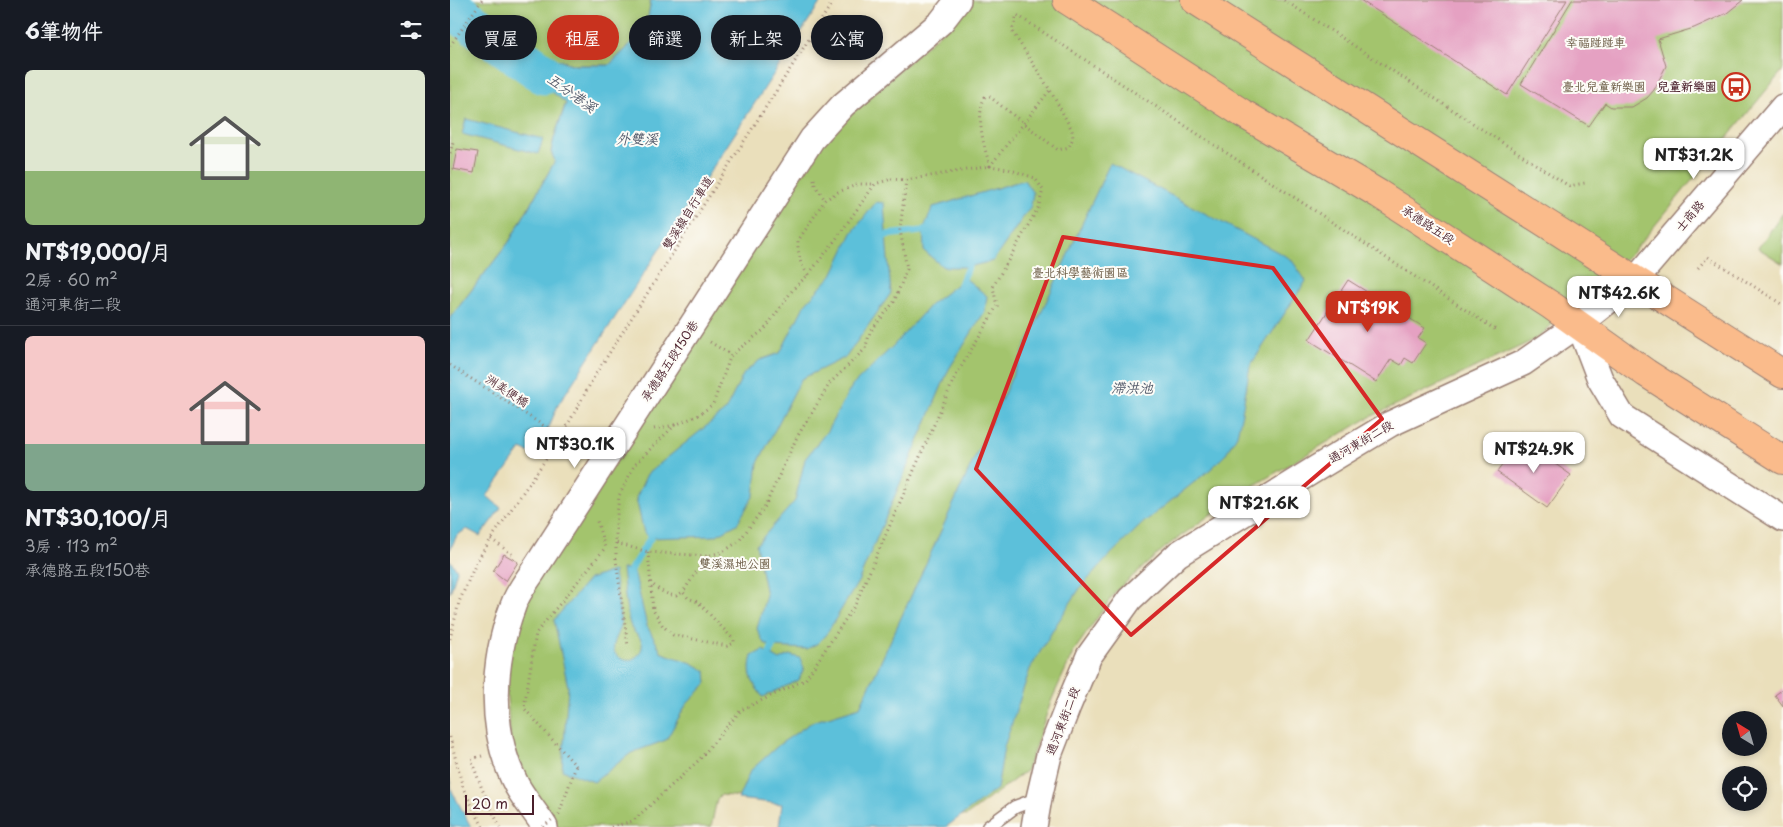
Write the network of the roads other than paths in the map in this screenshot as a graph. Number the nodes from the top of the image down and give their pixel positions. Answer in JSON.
{"nodes":[{"id":1,"x":958,"y":0,"type":"edge"},
{"id":2,"x":1066,"y":0,"type":"edge"},
{"id":3,"x":1195,"y":0,"type":"edge"},
{"id":4,"x":1783,"y":107,"type":"edge"},
{"id":5,"x":1636,"y":280,"type":"junction"},
{"id":6,"x":1578,"y":324,"type":"junction"},
{"id":7,"x":1783,"y":374,"type":"edge"},
{"id":8,"x":1783,"y":460,"type":"edge"},
{"id":9,"x":1783,"y":519,"type":"edge"},
{"id":10,"x":1039,"y":798,"type":"junction"},
{"id":11,"x":544,"y":827,"type":"edge"},
{"id":12,"x":988,"y":827,"type":"edge"},
{"id":13,"x":1034,"y":827,"type":"edge"}],
"edges":[{"from":1,"to":11,"type":"street","name":"承德路五段150巷"},
{"from":2,"to":6,"type":"main road","name":"承德路五段"},
{"from":3,"to":5,"type":"main road"},
{"from":4,"to":5,"type":"street","name":"士商路"},
{"from":5,"to":6,"type":"street","name":"通河東街二段"},
{"from":5,"to":7,"type":"main road"},
{"from":6,"to":8,"type":"main road","name":"承德路五段"},
{"from":6,"to":9,"type":"street"},
{"from":6,"to":10,"type":"street","name":"通河東街二段"},
{"from":10,"to":12,"type":"lane"},
{"from":10,"to":13,"type":"street","name":"通河東街二段"}]}
